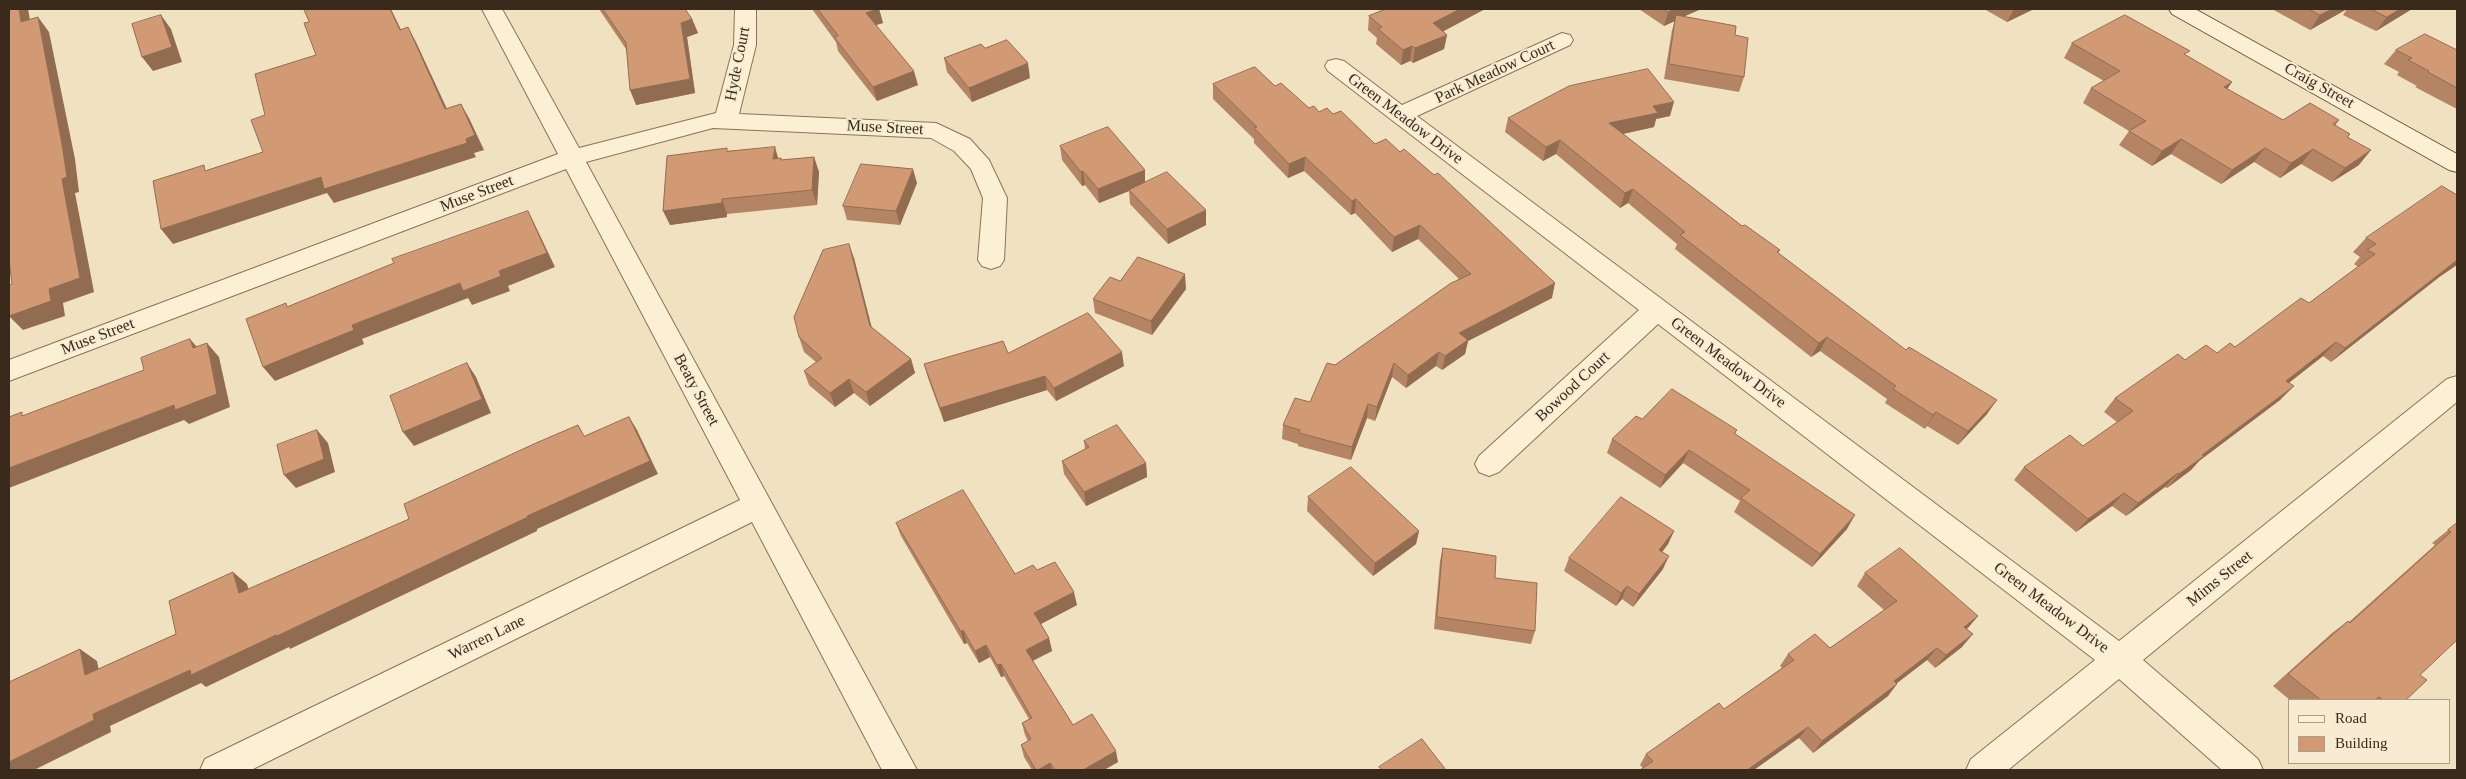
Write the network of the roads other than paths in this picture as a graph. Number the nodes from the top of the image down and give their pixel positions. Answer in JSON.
{"nodes":[{"id":1,"x":492,"y":9,"type":"edge"},
{"id":2,"x":746,"y":9,"type":"edge"},
{"id":3,"x":2180,"y":9,"type":"edge"},
{"id":4,"x":1562,"y":40,"type":"dead end"},
{"id":5,"x":1336,"y":66,"type":"dead end"},
{"id":6,"x":1400,"y":115,"type":"junction"},
{"id":7,"x":726,"y":119,"type":"junction"},
{"id":8,"x":572,"y":158,"type":"junction"},
{"id":9,"x":2457,"y":164,"type":"edge"},
{"id":10,"x":991,"y":260,"type":"dead end"},
{"id":11,"x":1657,"y":309,"type":"junction"},
{"id":12,"x":9,"y":371,"type":"edge"},
{"id":13,"x":2457,"y":387,"type":"edge"},
{"id":14,"x":1489,"y":464,"type":"dead end"},
{"id":15,"x":757,"y":506,"type":"junction"},
{"id":16,"x":2120,"y":660,"type":"junction"},
{"id":17,"x":217,"y":770,"type":"edge"},
{"id":18,"x":900,"y":770,"type":"edge"},
{"id":19,"x":1984,"y":770,"type":"edge"},
{"id":20,"x":2246,"y":770,"type":"edge"}],
"edges":[{"from":1,"to":8,"type":"street","name":"Beaty Street"},
{"from":2,"to":7,"type":"street","name":"Hyde Court"},
{"from":3,"to":9,"type":"street","name":"Craig Street"},
{"from":4,"to":6,"type":"street","name":"Park Meadow Court"},
{"from":5,"to":6,"type":"street","name":"Green Meadow Drive"},
{"from":6,"to":11,"type":"street","name":"Green Meadow Drive"},
{"from":7,"to":8,"type":"street","name":"Muse Street"},
{"from":7,"to":10,"type":"street","name":"Muse Street"},
{"from":8,"to":12,"type":"street","name":"Muse Street"},
{"from":8,"to":15,"type":"street","name":"Beaty Street"},
{"from":11,"to":14,"type":"street","name":"Bowood Court"},
{"from":11,"to":16,"type":"street","name":"Green Meadow Drive"},
{"from":13,"to":16,"type":"street","name":"Mims Street"},
{"from":15,"to":17,"type":"street","name":"Warren Lane"},
{"from":15,"to":18,"type":"street","name":"Beaty Street"},
{"from":16,"to":19,"type":"street","name":"Mims Street"},
{"from":16,"to":20,"type":"street","name":"Green Meadow Drive"}]}
